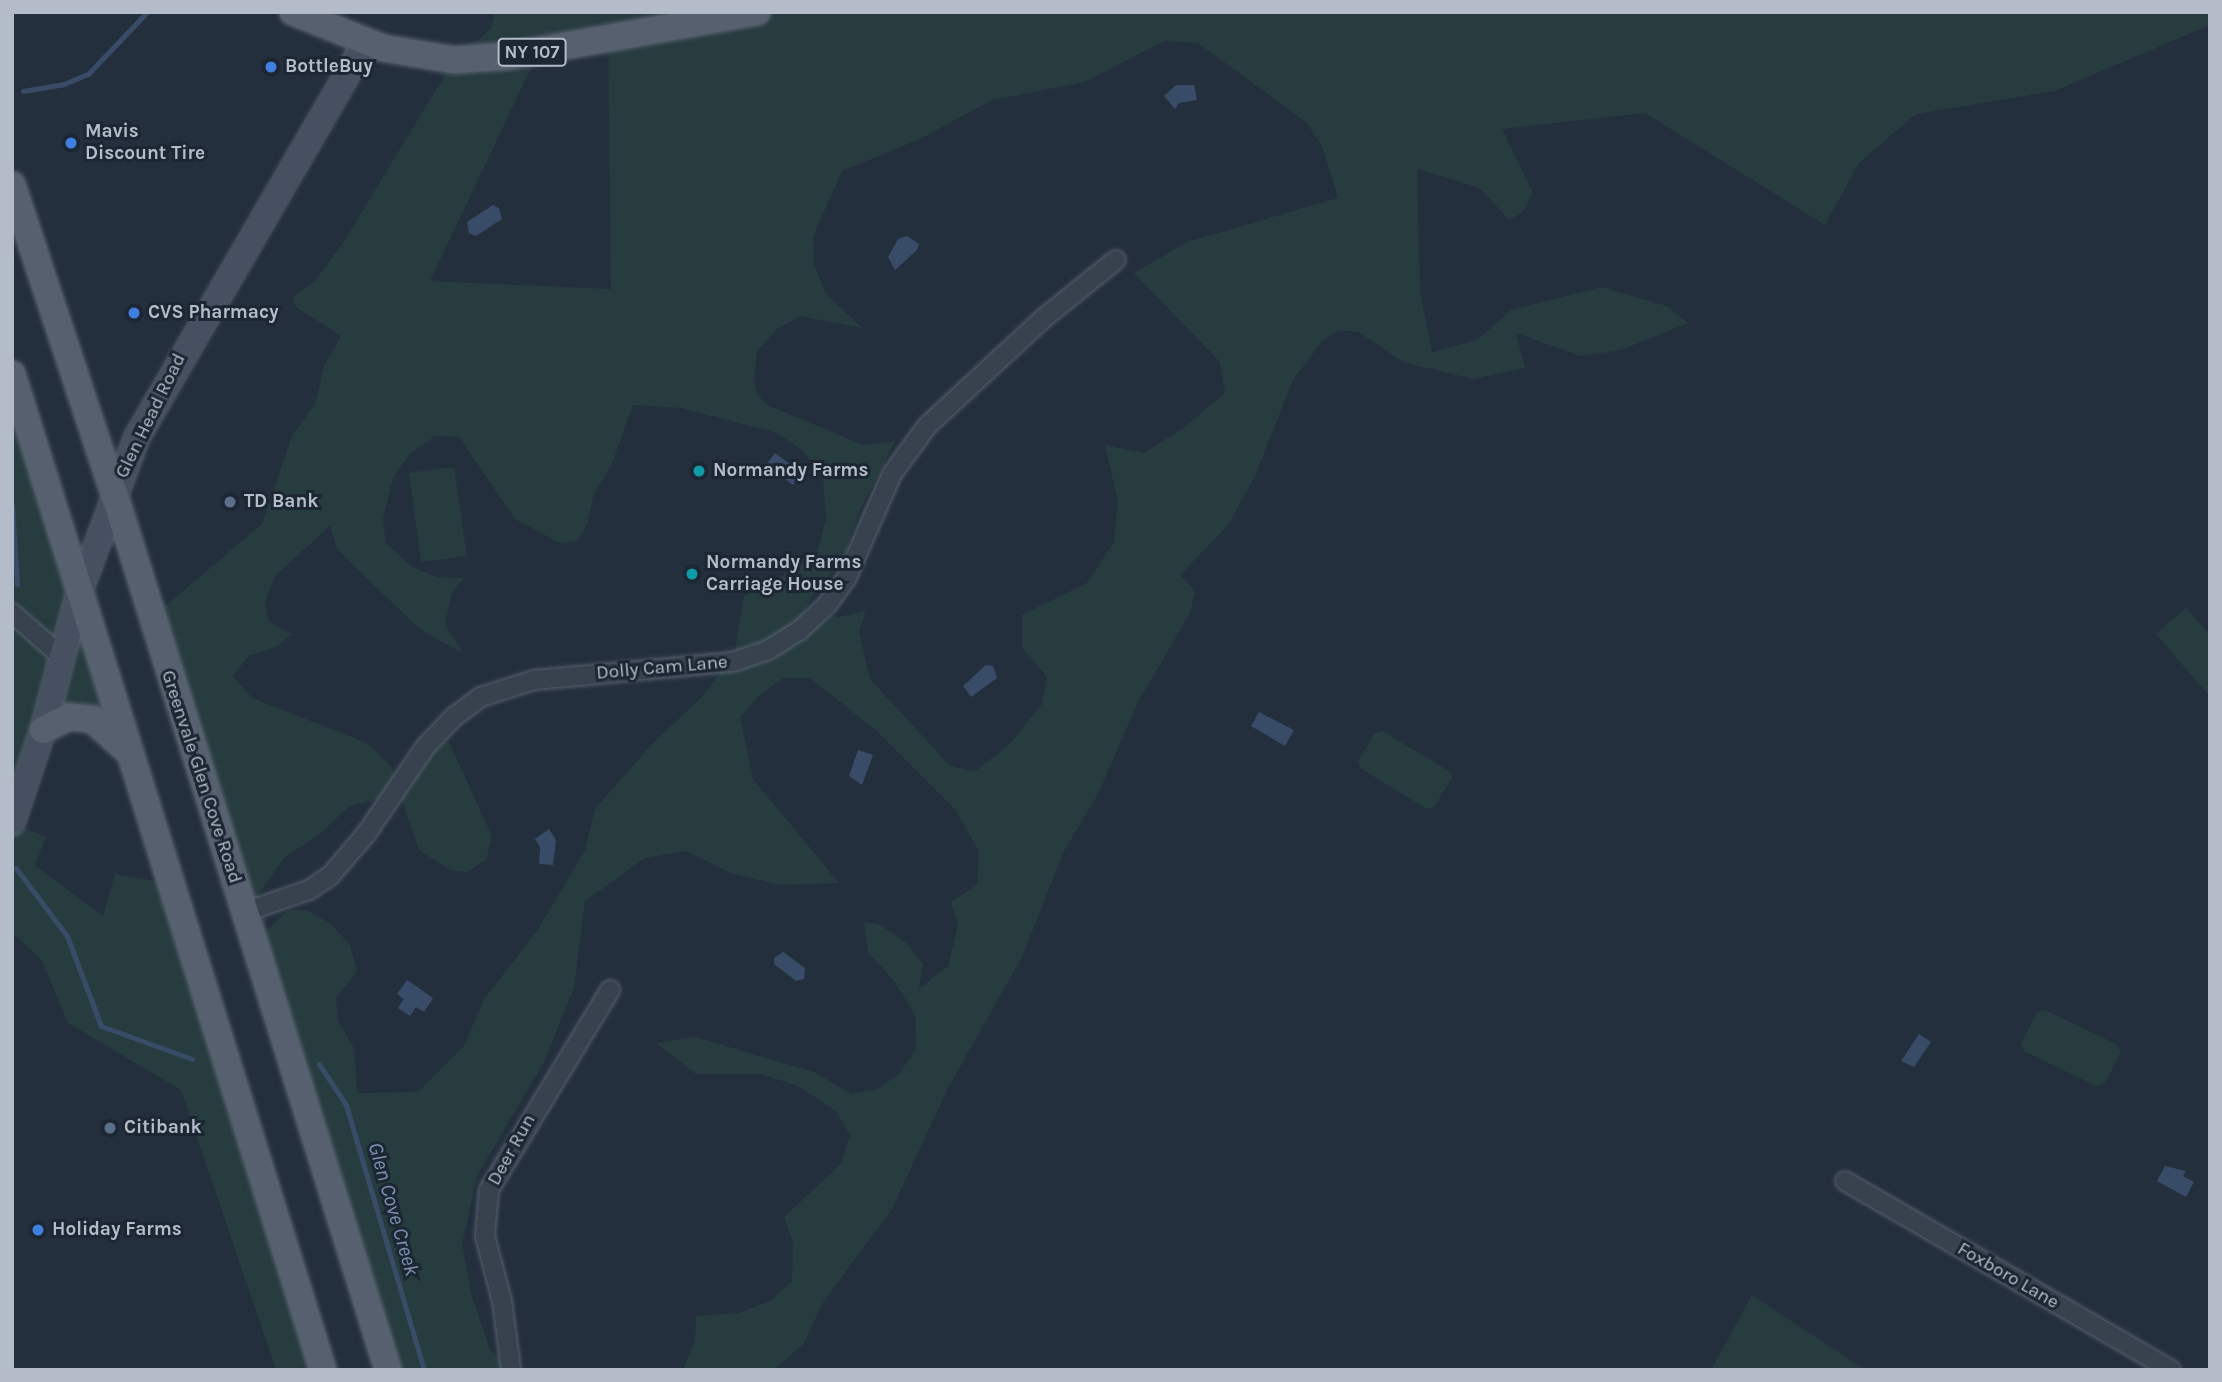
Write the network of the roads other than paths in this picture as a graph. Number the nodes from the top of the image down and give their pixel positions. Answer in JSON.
{"nodes":[{"id":1,"x":293,"y":12,"type":"edge"},
{"id":2,"x":757,"y":12,"type":"edge"},
{"id":3,"x":366,"y":42,"type":"junction"},
{"id":4,"x":12,"y":185,"type":"edge"},
{"id":5,"x":1116,"y":260,"type":"dead end"},
{"id":6,"x":12,"y":374,"type":"edge"},
{"id":7,"x":114,"y":493,"type":"junction"},
{"id":8,"x":79,"y":593,"type":"junction"},
{"id":9,"x":12,"y":613,"type":"edge"},
{"id":10,"x":62,"y":657,"type":"junction"},
{"id":11,"x":43,"y":730,"type":"junction"},
{"id":12,"x":132,"y":755,"type":"junction"},
{"id":13,"x":12,"y":823,"type":"edge"},
{"id":14,"x":245,"y":912,"type":"junction"},
{"id":15,"x":610,"y":990,"type":"dead end"},
{"id":16,"x":1845,"y":1181,"type":"dead end"},
{"id":17,"x":323,"y":1370,"type":"edge"},
{"id":18,"x":388,"y":1370,"type":"edge"},
{"id":19,"x":511,"y":1370,"type":"edge"},
{"id":20,"x":2171,"y":1370,"type":"edge"}],
"edges":[{"from":1,"to":3,"type":"main road","number":"NY 107"},
{"from":2,"to":3,"type":"main road","number":"NY 107"},
{"from":3,"to":7,"type":"main road","name":"Glen Head Road"},
{"from":4,"to":7,"type":"main road","name":"Greenvale Glen Cove Road"},
{"from":5,"to":14,"type":"street","name":"Dolly Cam Lane"},
{"from":6,"to":8,"type":"main road"},
{"from":7,"to":8,"type":"main road","name":"Glen Head Road"},
{"from":7,"to":14,"type":"main road","name":"Greenvale Glen Cove Road"},
{"from":8,"to":10,"type":"main road","name":"Glen Head Road"},
{"from":8,"to":12,"type":"main road"},
{"from":9,"to":10,"type":"street"},
{"from":10,"to":11,"type":"main road","name":"Glen Head Road"},
{"from":11,"to":12,"type":"main road"},
{"from":11,"to":13,"type":"main road","name":"Glen Head Road"},
{"from":12,"to":17,"type":"main road"},
{"from":14,"to":18,"type":"main road","name":"Greenvale Glen Cove Road"},
{"from":15,"to":19,"type":"street","name":"Deer Run"},
{"from":16,"to":20,"type":"street","name":"Foxboro Lane"}]}
